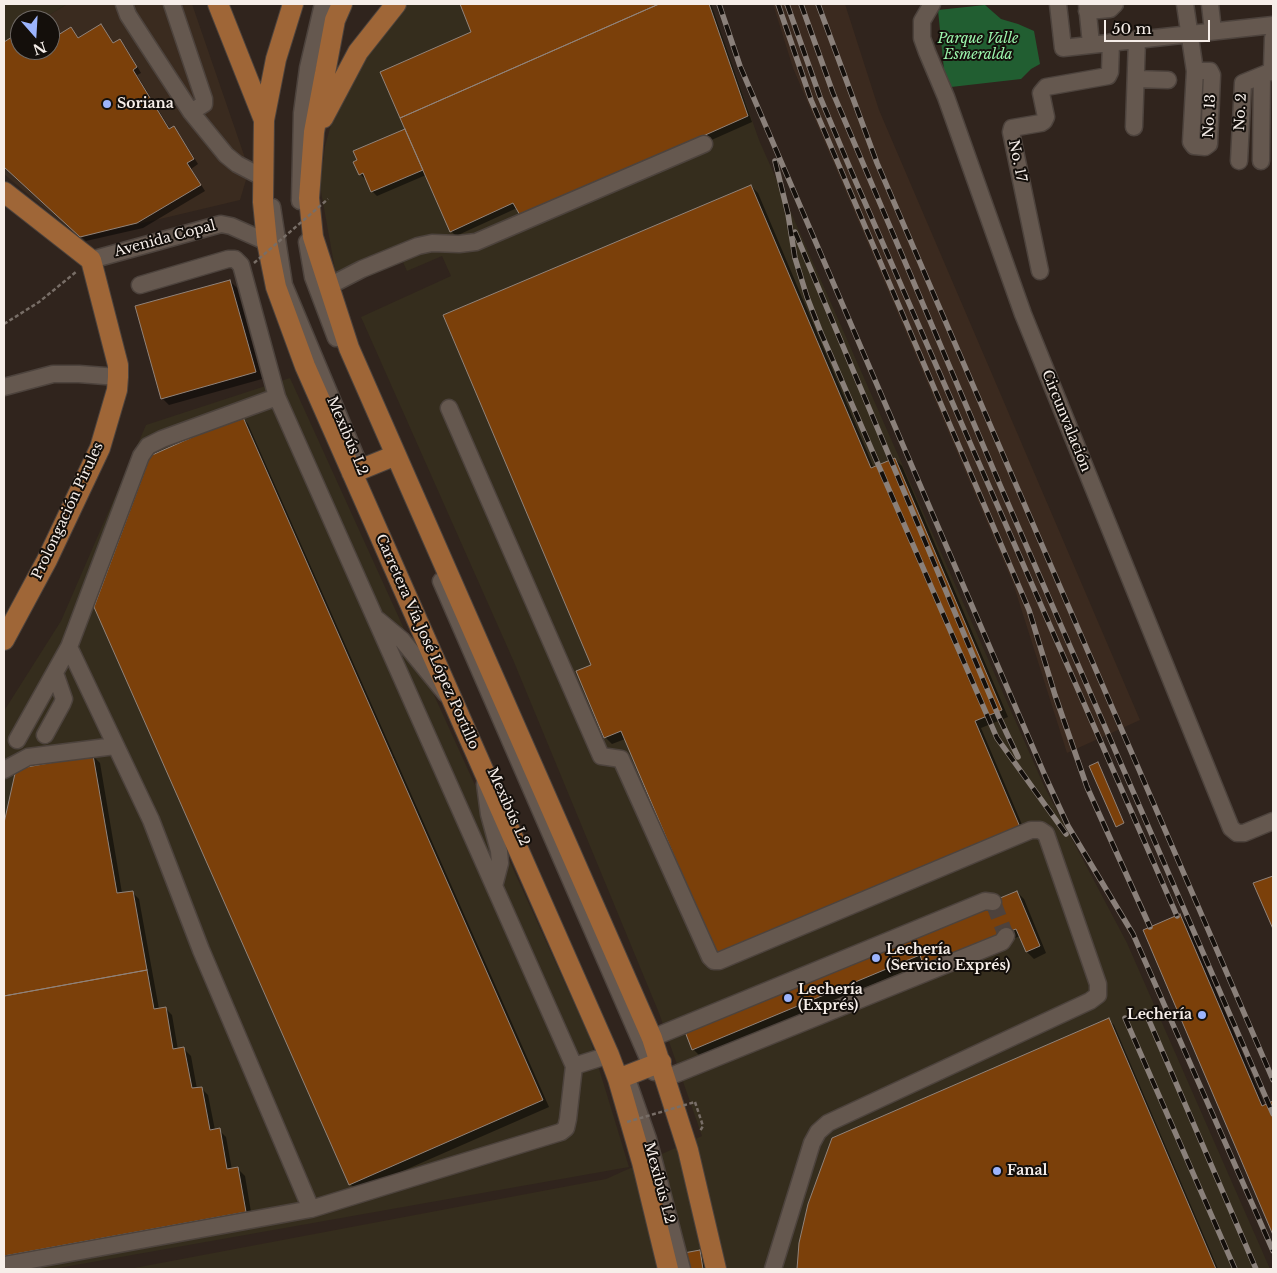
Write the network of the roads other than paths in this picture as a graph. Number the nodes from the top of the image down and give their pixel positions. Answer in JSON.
{"nodes":[{"id":1,"x":172,"y":4,"type":"edge"},
{"id":2,"x":218,"y":4,"type":"edge"},
{"id":3,"x":294,"y":4,"type":"edge"},
{"id":4,"x":301,"y":4,"type":"edge"},
{"id":5,"x":323,"y":4,"type":"edge"},
{"id":6,"x":342,"y":4,"type":"edge"},
{"id":7,"x":396,"y":4,"type":"edge"},
{"id":8,"x":932,"y":4,"type":"edge"},
{"id":9,"x":1058,"y":4,"type":"edge"},
{"id":10,"x":1115,"y":4,"type":"edge"},
{"id":11,"x":1185,"y":4,"type":"edge"},
{"id":12,"x":1210,"y":4,"type":"edge"},
{"id":13,"x":128,"y":5,"type":"edge"},
{"id":14,"x":1087,"y":7,"type":"edge"},
{"id":15,"x":1273,"y":25,"type":"edge"},
{"id":16,"x":1213,"y":31,"type":"junction"},
{"id":17,"x":1189,"y":34,"type":"junction"},
{"id":18,"x":1273,"y":38,"type":"edge"},
{"id":19,"x":1137,"y":39,"type":"junction"},
{"id":20,"x":1111,"y":42,"type":"junction"},
{"id":21,"x":1091,"y":44,"type":"junction"},
{"id":22,"x":1195,"y":72,"type":"dead end"},
{"id":23,"x":1262,"y":76,"type":"junction"},
{"id":24,"x":1136,"y":79,"type":"junction"},
{"id":25,"x":1168,"y":80,"type":"dead end"},
{"id":26,"x":191,"y":112,"type":"junction"},
{"id":27,"x":264,"y":120,"type":"junction"},
{"id":28,"x":1134,"y":128,"type":"dead end"},
{"id":29,"x":314,"y":132,"type":"junction"},
{"id":30,"x":704,"y":144,"type":"dead end"},
{"id":31,"x":1239,"y":161,"type":"dead end"},
{"id":32,"x":1261,"y":161,"type":"dead end"},
{"id":33,"x":262,"y":177,"type":"junction"},
{"id":34,"x":6,"y":198,"type":"edge"},
{"id":35,"x":267,"y":242,"type":"junction"},
{"id":36,"x":91,"y":260,"type":"junction"},
{"id":37,"x":1040,"y":271,"type":"dead end"},
{"id":38,"x":140,"y":284,"type":"dead end"},
{"id":39,"x":329,"y":286,"type":"junction"},
{"id":40,"x":118,"y":377,"type":"junction"},
{"id":41,"x":4,"y":387,"type":"edge"},
{"id":42,"x":277,"y":397,"type":"junction"},
{"id":43,"x":449,"y":408,"type":"dead end"},
{"id":44,"x":391,"y":457,"type":"junction"},
{"id":45,"x":357,"y":471,"type":"junction"},
{"id":46,"x":375,"y":617,"type":"junction"},
{"id":47,"x":4,"y":640,"type":"edge"},
{"id":48,"x":68,"y":647,"type":"junction"},
{"id":49,"x":55,"y":674,"type":"junction"},
{"id":50,"x":454,"y":704,"type":"junction"},
{"id":51,"x":45,"y":735,"type":"dead end"},
{"id":52,"x":17,"y":740,"type":"dead end"},
{"id":53,"x":115,"y":746,"type":"junction"},
{"id":54,"x":4,"y":770,"type":"edge"},
{"id":55,"x":484,"y":772,"type":"junction"},
{"id":56,"x":1273,"y":821,"type":"edge"},
{"id":57,"x":494,"y":886,"type":"junction"},
{"id":58,"x":993,"y":902,"type":"dead end"},
{"id":59,"x":1006,"y":936,"type":"dead end"},
{"id":60,"x":652,"y":1038,"type":"junction"},
{"id":61,"x":608,"y":1055,"type":"junction"},
{"id":62,"x":574,"y":1066,"type":"junction"},
{"id":63,"x":659,"y":1068,"type":"junction"},
{"id":64,"x":622,"y":1077,"type":"junction"},
{"id":65,"x":311,"y":1209,"type":"junction"},
{"id":66,"x":4,"y":1265,"type":"edge"},
{"id":67,"x":668,"y":1269,"type":"edge"},
{"id":68,"x":682,"y":1269,"type":"edge"},
{"id":69,"x":709,"y":1269,"type":"edge"},
{"id":70,"x":716,"y":1269,"type":"edge"},
{"id":71,"x":773,"y":1269,"type":"edge"}],
"edges":[{"from":1,"to":26,"type":"street"},
{"from":2,"to":27,"type":"main road"},
{"from":3,"to":27,"type":"main road","name":"Carretera Vía José López Portillo"},
{"from":4,"to":45,"type":"street","name":"Mexibús L2"},
{"from":5,"to":44,"type":"street","name":"Mexibús L2"},
{"from":6,"to":29,"type":"main road"},
{"from":7,"to":29,"type":"main road"},
{"from":8,"to":56,"type":"street","name":"Circunvalación"},
{"from":9,"to":21,"type":"street"},
{"from":10,"to":14,"type":"street"},
{"from":11,"to":17,"type":"street"},
{"from":12,"to":16,"type":"street"},
{"from":13,"to":26,"type":"street"},
{"from":14,"to":21,"type":"street"},
{"from":15,"to":16,"type":"street"},
{"from":16,"to":17,"type":"street"},
{"from":17,"to":19,"type":"street"},
{"from":17,"to":22,"type":"street"},
{"from":18,"to":23,"type":"street","name":"No. 2"},
{"from":19,"to":20,"type":"street"},
{"from":19,"to":24,"type":"street"},
{"from":20,"to":21,"type":"street"},
{"from":20,"to":37,"type":"street","name":"No. 17"},
{"from":23,"to":31,"type":"street","name":"No. 2"},
{"from":23,"to":32,"type":"street","name":"No. 2"},
{"from":24,"to":25,"type":"street"},
{"from":24,"to":28,"type":"street"},
{"from":26,"to":33,"type":"street"},
{"from":27,"to":33,"type":"main road","name":"Carretera Vía José López Portillo"},
{"from":29,"to":39,"type":"main road"},
{"from":30,"to":39,"type":"street"},
{"from":33,"to":35,"type":"main road","name":"Carretera Vía José López Portillo"},
{"from":34,"to":36,"type":"main road"},
{"from":35,"to":36,"type":"street","name":"Avenida Copal"},
{"from":35,"to":45,"type":"main road","name":"Carretera Vía José López Portillo"},
{"from":36,"to":40,"type":"main road","name":"Prolongación Pirules"},
{"from":38,"to":42,"type":"street"},
{"from":39,"to":44,"type":"main road"},
{"from":40,"to":41,"type":"street"},
{"from":40,"to":47,"type":"main road","name":"Prolongación Pirules"},
{"from":42,"to":46,"type":"street"},
{"from":42,"to":48,"type":"street"},
{"from":43,"to":71,"type":"street"},
{"from":44,"to":45,"type":"main road"},
{"from":44,"to":60,"type":"main road"},
{"from":44,"to":63,"type":"street","name":"Mexibús L2"},
{"from":45,"to":50,"type":"main road","name":"Carretera Vía José López Portillo"},
{"from":45,"to":64,"type":"street","name":"Mexibús L2"},
{"from":46,"to":50,"type":"street"},
{"from":46,"to":57,"type":"street"},
{"from":48,"to":49,"type":"street"},
{"from":48,"to":53,"type":"street"},
{"from":49,"to":51,"type":"street"},
{"from":49,"to":52,"type":"street"},
{"from":50,"to":55,"type":"main road","name":"Carretera Vía José López Portillo"},
{"from":53,"to":54,"type":"street"},
{"from":53,"to":65,"type":"street"},
{"from":55,"to":57,"type":"street"},
{"from":55,"to":61,"type":"main road","name":"Carretera Vía José López Portillo"},
{"from":57,"to":62,"type":"street"},
{"from":58,"to":60,"type":"street"},
{"from":59,"to":63,"type":"street"},
{"from":60,"to":63,"type":"main road"},
{"from":61,"to":62,"type":"street"},
{"from":61,"to":64,"type":"main road","name":"Carretera Vía José López Portillo"},
{"from":62,"to":65,"type":"street"},
{"from":63,"to":64,"type":"main road"},
{"from":63,"to":69,"type":"street","name":"Mexibús L2"},
{"from":63,"to":70,"type":"main road"},
{"from":64,"to":67,"type":"main road","name":"Carretera Vía José López Portillo"},
{"from":64,"to":68,"type":"street","name":"Mexibús L2"},
{"from":65,"to":66,"type":"street"}]}
